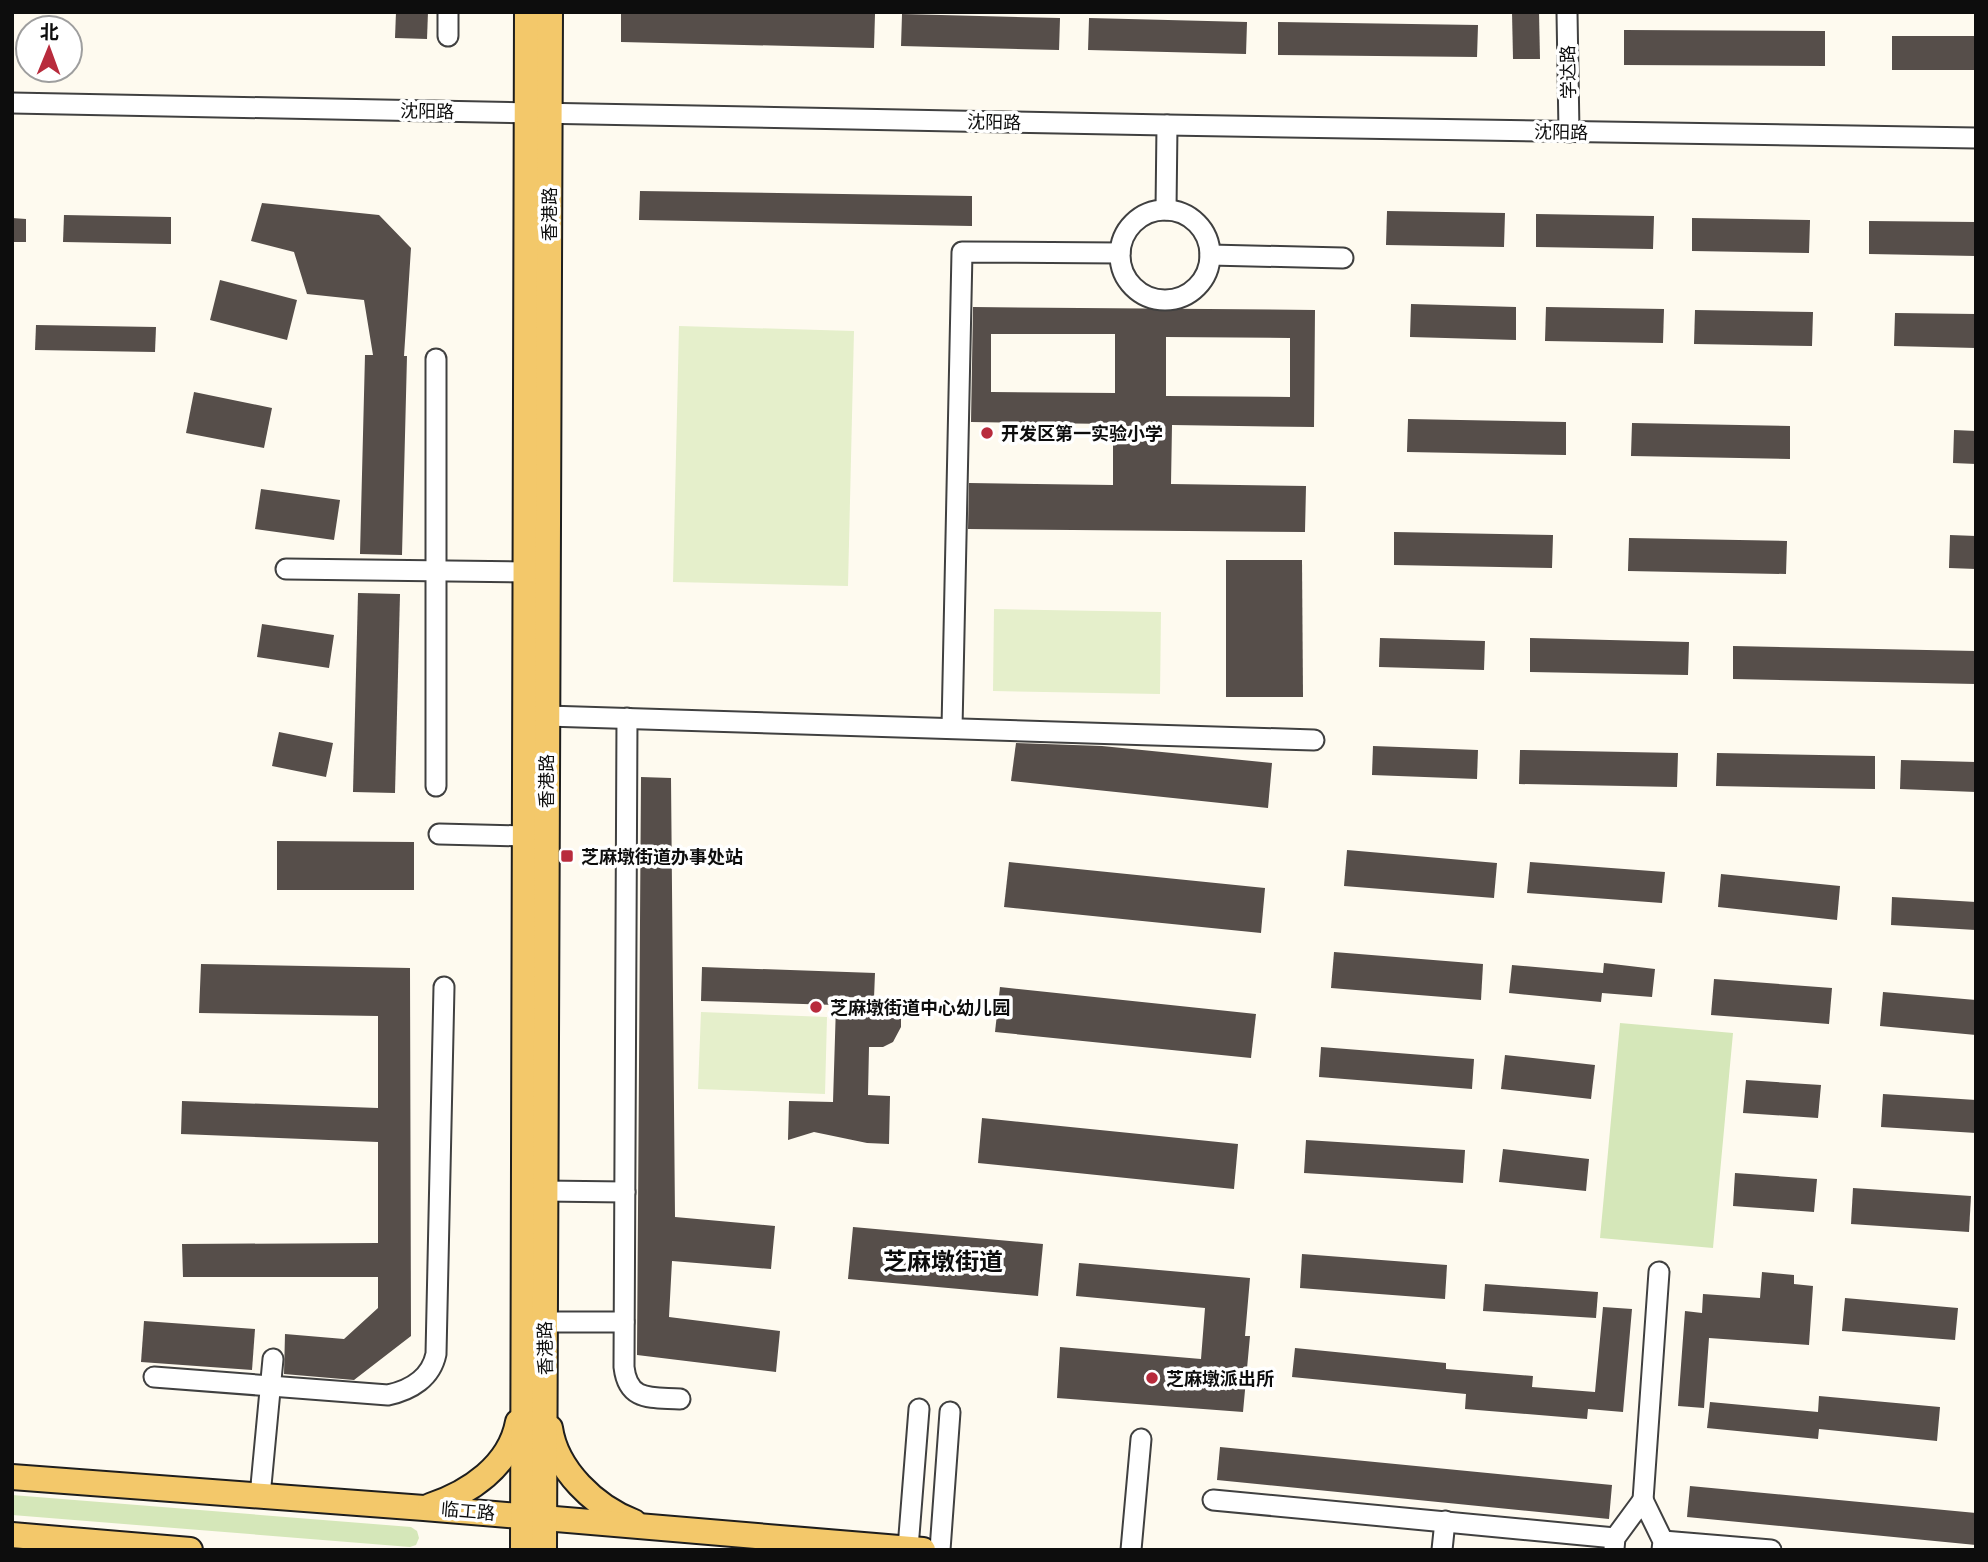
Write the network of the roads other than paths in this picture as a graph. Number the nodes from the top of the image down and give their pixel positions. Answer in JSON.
{"nodes":[{"id":1,"x":448,"y":12,"type":"edge"},
{"id":2,"x":527,"y":12,"type":"edge"},
{"id":3,"x":550,"y":12,"type":"edge"},
{"id":4,"x":1567,"y":12,"type":"edge"},
{"id":5,"x":448,"y":36,"type":"dead end"},
{"id":6,"x":12,"y":103,"type":"edge"},
{"id":7,"x":538,"y":113,"type":"junction"},
{"id":8,"x":1167,"y":125,"type":"junction"},
{"id":9,"x":1569,"y":132,"type":"junction"},
{"id":10,"x":1976,"y":138,"type":"edge"},
{"id":11,"x":1166,"y":210,"type":"junction"},
{"id":12,"x":1120,"y":253,"type":"junction"},
{"id":13,"x":1210,"y":255,"type":"junction"},
{"id":14,"x":1343,"y":258,"type":"dead end"},
{"id":15,"x":436,"y":359,"type":"dead end"},
{"id":16,"x":286,"y":569,"type":"dead end"},
{"id":17,"x":436,"y":571,"type":"junction"},
{"id":18,"x":527,"y":572,"type":"junction"},
{"id":19,"x":547,"y":716,"type":"junction"},
{"id":20,"x":627,"y":719,"type":"junction"},
{"id":21,"x":952,"y":729,"type":"junction"},
{"id":22,"x":1314,"y":740,"type":"dead end"},
{"id":23,"x":436,"y":786,"type":"dead end"},
{"id":24,"x":439,"y":834,"type":"dead end"},
{"id":25,"x":526,"y":836,"type":"junction"},
{"id":26,"x":444,"y":988,"type":"dead end"},
{"id":27,"x":544,"y":1191,"type":"junction"},
{"id":28,"x":625,"y":1192,"type":"junction"},
{"id":29,"x":1660,"y":1272,"type":"dead end"},
{"id":30,"x":544,"y":1322,"type":"junction"},
{"id":31,"x":624,"y":1322,"type":"junction"},
{"id":32,"x":273,"y":1359,"type":"dead end"},
{"id":33,"x":153,"y":1377,"type":"dead end"},
{"id":34,"x":270,"y":1387,"type":"junction"},
{"id":35,"x":534,"y":1398,"type":"junction"},
{"id":36,"x":680,"y":1399,"type":"dead end"},
{"id":37,"x":919,"y":1409,"type":"dead end"},
{"id":38,"x":950,"y":1412,"type":"dead end"},
{"id":39,"x":1141,"y":1439,"type":"dead end"},
{"id":40,"x":12,"y":1477,"type":"edge"},
{"id":41,"x":260,"y":1496,"type":"junction"},
{"id":42,"x":1213,"y":1500,"type":"dead end"},
{"id":43,"x":1643,"y":1500,"type":"junction"},
{"id":44,"x":424,"y":1508,"type":"junction"},
{"id":45,"x":534,"y":1517,"type":"junction"},
{"id":46,"x":1445,"y":1521,"type":"junction"},
{"id":47,"x":651,"y":1528,"type":"junction"},
{"id":48,"x":12,"y":1535,"type":"edge"},
{"id":49,"x":1615,"y":1544,"type":"edge"},
{"id":50,"x":1662,"y":1546,"type":"edge"},
{"id":51,"x":915,"y":1549,"type":"edge"},
{"id":52,"x":190,"y":1550,"type":"edge"},
{"id":53,"x":523,"y":1550,"type":"edge"},
{"id":54,"x":544,"y":1550,"type":"edge"},
{"id":55,"x":940,"y":1550,"type":"edge"},
{"id":56,"x":1131,"y":1550,"type":"edge"},
{"id":57,"x":1442,"y":1550,"type":"edge"},
{"id":58,"x":1771,"y":1550,"type":"edge"}],
"edges":[{"from":1,"to":5,"type":"street"},
{"from":2,"to":7,"type":"main road","name":"香港路"},
{"from":3,"to":7,"type":"main road","name":"香港路"},
{"from":4,"to":9,"type":"street","name":"学达路"},
{"from":6,"to":7,"type":"street","name":"沈阳路"},
{"from":7,"to":8,"type":"street","name":"沈阳路"},
{"from":7,"to":18,"type":"main road","name":"香港路"},
{"from":7,"to":19,"type":"main road","name":"香港路"},
{"from":8,"to":9,"type":"street","name":"沈阳路"},
{"from":8,"to":11,"type":"street"},
{"from":9,"to":10,"type":"street","name":"沈阳路"},
{"from":11,"to":12,"type":"street"},
{"from":11,"to":13,"type":"street"},
{"from":12,"to":13,"type":"street"},
{"from":12,"to":21,"type":"street"},
{"from":13,"to":14,"type":"street"},
{"from":15,"to":17,"type":"street"},
{"from":16,"to":17,"type":"street"},
{"from":17,"to":18,"type":"street"},
{"from":17,"to":23,"type":"street"},
{"from":18,"to":25,"type":"main road","name":"香港路"},
{"from":19,"to":20,"type":"street"},
{"from":19,"to":27,"type":"main road","name":"香港路"},
{"from":20,"to":21,"type":"street"},
{"from":20,"to":28,"type":"street"},
{"from":21,"to":22,"type":"street"},
{"from":24,"to":25,"type":"street"},
{"from":25,"to":35,"type":"main road","name":"香港路"},
{"from":26,"to":34,"type":"street"},
{"from":27,"to":28,"type":"street"},
{"from":27,"to":30,"type":"main road","name":"香港路"},
{"from":28,"to":31,"type":"street"},
{"from":29,"to":43,"type":"street"},
{"from":30,"to":31,"type":"street"},
{"from":30,"to":35,"type":"main road","name":"香港路"},
{"from":31,"to":36,"type":"street"},
{"from":32,"to":34,"type":"street"},
{"from":33,"to":34,"type":"street"},
{"from":34,"to":41,"type":"street"},
{"from":35,"to":44,"type":"main road"},
{"from":35,"to":45,"type":"main road","name":"香港路"},
{"from":35,"to":47,"type":"main road"},
{"from":37,"to":51,"type":"street"},
{"from":38,"to":55,"type":"street"},
{"from":39,"to":56,"type":"street"},
{"from":40,"to":41,"type":"main road","name":"临工路"},
{"from":41,"to":44,"type":"main road","name":"临工路"},
{"from":42,"to":46,"type":"street"},
{"from":43,"to":49,"type":"street"},
{"from":43,"to":50,"type":"street"},
{"from":44,"to":45,"type":"main road","name":"临工路"},
{"from":45,"to":47,"type":"main road","name":"临工路"},
{"from":45,"to":53,"type":"main road","name":"香港路"},
{"from":45,"to":54,"type":"main road","name":"香港路"},
{"from":46,"to":49,"type":"street"},
{"from":46,"to":57,"type":"street"},
{"from":47,"to":51,"type":"main road","name":"临工路"},
{"from":48,"to":52,"type":"main road"},
{"from":50,"to":58,"type":"street"}]}
